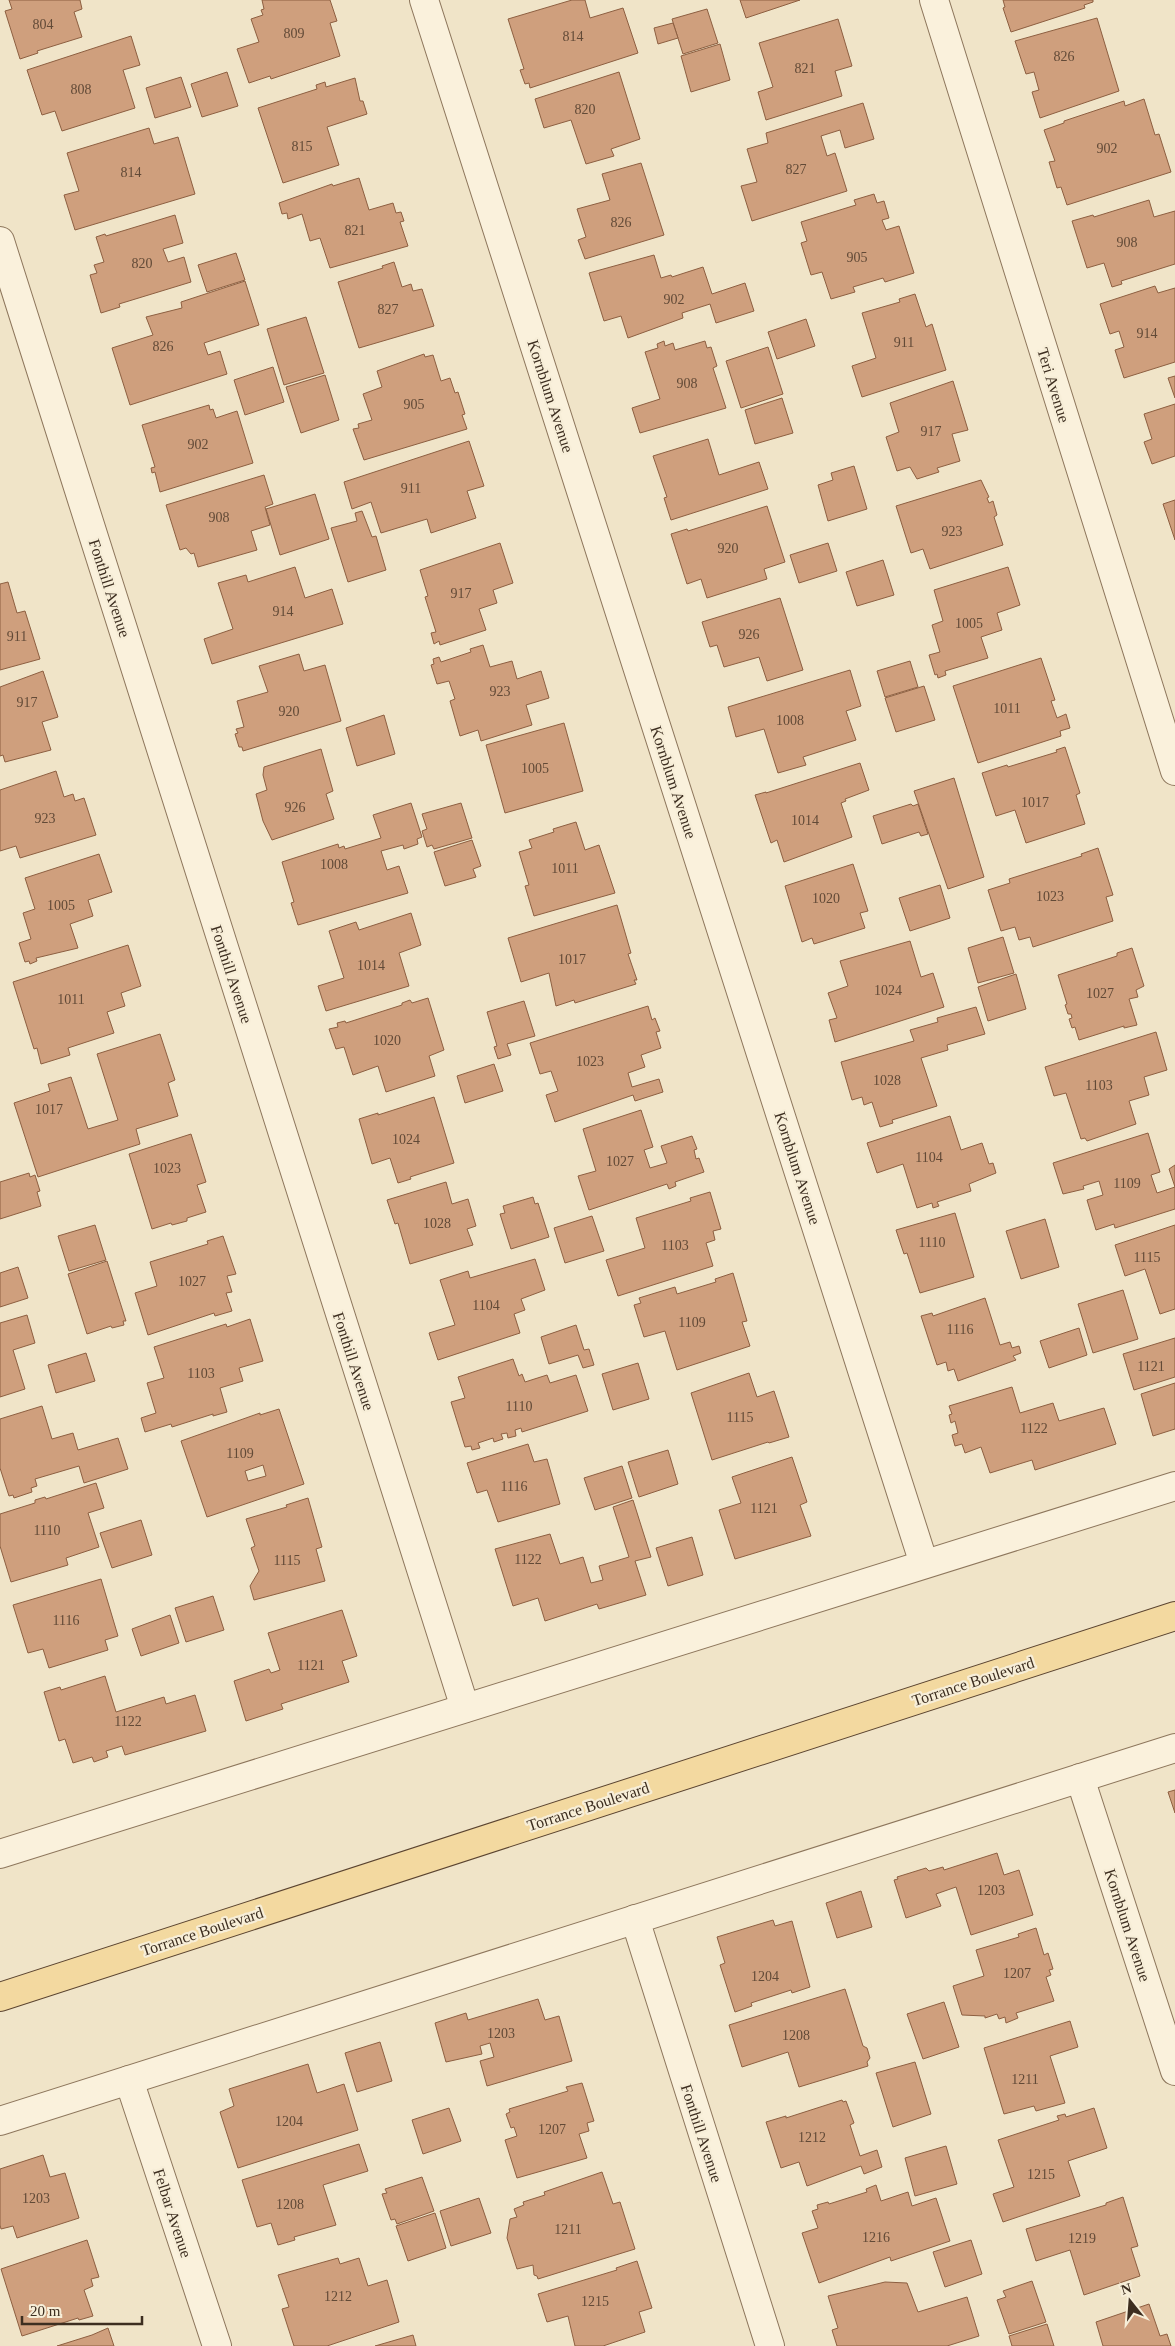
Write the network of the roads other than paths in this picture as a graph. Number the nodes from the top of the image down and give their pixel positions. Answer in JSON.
{"nodes":[{"id":1,"x":424,"y":0,"type":"edge"},
{"id":2,"x":934,"y":0,"type":"edge"},
{"id":3,"x":0,"y":241,"type":"edge"},
{"id":4,"x":1175,"y":771,"type":"edge"},
{"id":5,"x":1175,"y":1486,"type":"edge"},
{"id":6,"x":924,"y":1564,"type":"junction"},
{"id":7,"x":1175,"y":1616,"type":"edge"},
{"id":8,"x":464,"y":1708,"type":"junction"},
{"id":9,"x":1175,"y":1748,"type":"edge"},
{"id":10,"x":1080,"y":1778,"type":"junction"},
{"id":11,"x":1,"y":1848,"type":"edge"},
{"id":12,"x":635,"y":1919,"type":"junction"},
{"id":13,"x":0,"y":1997,"type":"edge"},
{"id":14,"x":1175,"y":2071,"type":"edge"},
{"id":15,"x":129,"y":2080,"type":"junction"},
{"id":16,"x":0,"y":2121,"type":"edge"},
{"id":17,"x":216,"y":2346,"type":"edge"},
{"id":18,"x":770,"y":2346,"type":"edge"}],
"edges":[{"from":1,"to":6,"type":"street","name":"Kornblum Avenue"},
{"from":2,"to":4,"type":"street","name":"Teri Avenue"},
{"from":3,"to":8,"type":"street","name":"Fonthill Avenue"},
{"from":5,"to":6,"type":"street"},
{"from":6,"to":8,"type":"street"},
{"from":7,"to":13,"type":"main road","name":"Torrance Boulevard"},
{"from":8,"to":11,"type":"street"},
{"from":9,"to":10,"type":"street"},
{"from":10,"to":12,"type":"street"},
{"from":10,"to":14,"type":"street","name":"Kornblum Avenue"},
{"from":12,"to":15,"type":"street"},
{"from":12,"to":18,"type":"street","name":"Fonthill Avenue"},
{"from":15,"to":16,"type":"street"},
{"from":15,"to":17,"type":"street","name":"Felbar Avenue"}]}
